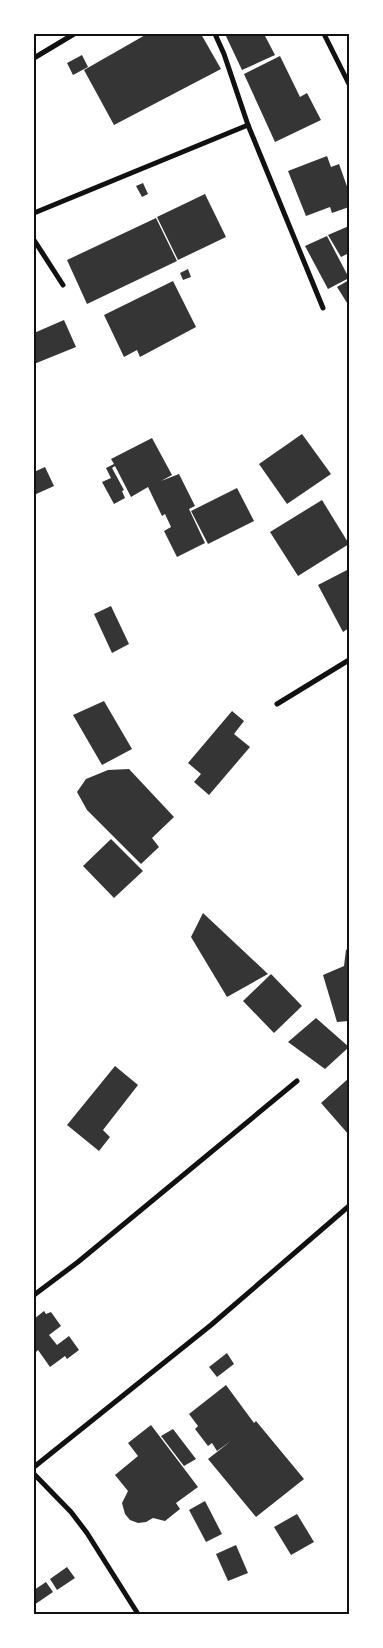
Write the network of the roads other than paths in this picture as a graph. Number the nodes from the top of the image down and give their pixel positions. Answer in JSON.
{"nodes":[{"id":1,"x":74,"y":34,"type":"edge"},
{"id":2,"x":215,"y":34,"type":"edge"},
{"id":3,"x":324,"y":34,"type":"edge"},
{"id":4,"x":34,"y":58,"type":"edge"},
{"id":5,"x":349,"y":84,"type":"edge"},
{"id":6,"x":248,"y":125,"type":"junction"},
{"id":7,"x":34,"y":213,"type":"edge"},
{"id":8,"x":34,"y":240,"type":"edge"},
{"id":9,"x":63,"y":285,"type":"dead end"},
{"id":10,"x":323,"y":308,"type":"dead end"},
{"id":11,"x":349,"y":660,"type":"edge"},
{"id":12,"x":277,"y":704,"type":"dead end"},
{"id":13,"x":297,"y":1080,"type":"dead end"},
{"id":14,"x":349,"y":1206,"type":"edge"},
{"id":15,"x":34,"y":1294,"type":"edge"},
{"id":16,"x":34,"y":1467,"type":"edge"},
{"id":17,"x":34,"y":1474,"type":"edge"},
{"id":18,"x":138,"y":1614,"type":"edge"}],
"edges":[{"from":1,"to":4,"type":"street"},
{"from":2,"to":6,"type":"street"},
{"from":3,"to":5,"type":"street"},
{"from":6,"to":7,"type":"street"},
{"from":6,"to":10,"type":"street"},
{"from":8,"to":9,"type":"street"},
{"from":11,"to":12,"type":"street"},
{"from":13,"to":15,"type":"street"},
{"from":14,"to":16,"type":"street"},
{"from":17,"to":18,"type":"street"}]}
